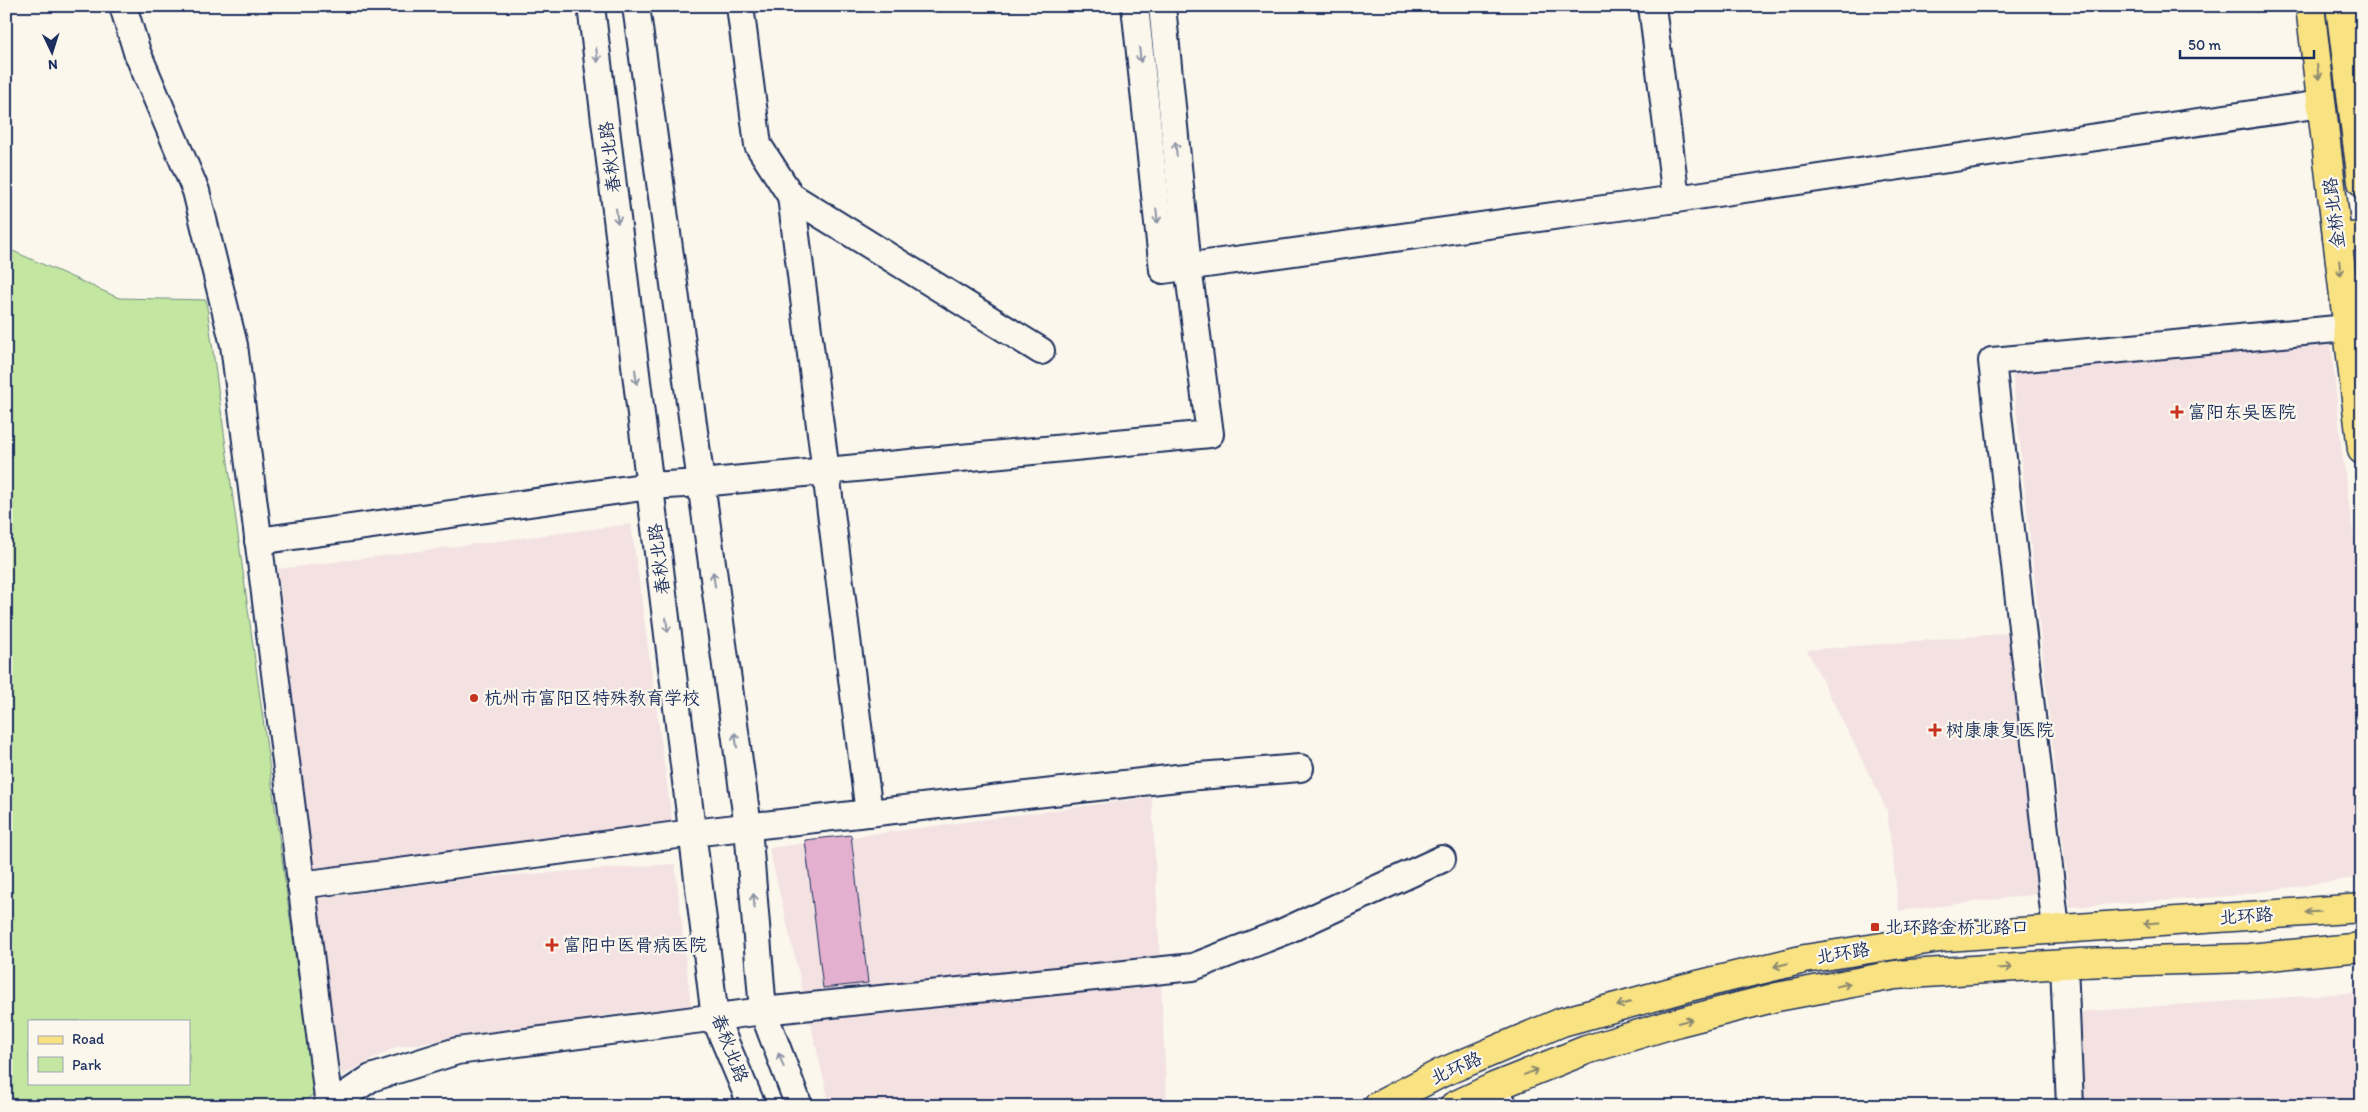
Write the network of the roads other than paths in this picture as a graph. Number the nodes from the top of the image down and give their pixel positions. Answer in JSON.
{"nodes":[{"id":1,"x":123,"y":6,"type":"edge"},
{"id":2,"x":592,"y":6,"type":"edge"},
{"id":3,"x":636,"y":6,"type":"edge"},
{"id":4,"x":740,"y":6,"type":"edge"},
{"id":5,"x":1135,"y":6,"type":"edge"},
{"id":6,"x":1162,"y":6,"type":"edge"},
{"id":7,"x":1652,"y":6,"type":"edge"},
{"id":8,"x":2310,"y":6,"type":"edge"},
{"id":9,"x":2340,"y":6,"type":"edge"},
{"id":10,"x":2322,"y":104,"type":"junction"},
{"id":11,"x":2362,"y":182,"type":"edge"},
{"id":12,"x":791,"y":196,"type":"junction"},
{"id":13,"x":1676,"y":199,"type":"junction"},
{"id":14,"x":2349,"y":237,"type":"edge"},
{"id":15,"x":1175,"y":269,"type":"junction"},
{"id":16,"x":2347,"y":328,"type":"junction"},
{"id":17,"x":1041,"y":351,"type":"dead end"},
{"id":18,"x":2362,"y":450,"type":"edge"},
{"id":19,"x":826,"y":471,"type":"junction"},
{"id":20,"x":701,"y":483,"type":"junction"},
{"id":21,"x":650,"y":486,"type":"junction"},
{"id":22,"x":258,"y":541,"type":"junction"},
{"id":23,"x":1300,"y":768,"type":"dead end"},
{"id":24,"x":869,"y":813,"type":"junction"},
{"id":25,"x":748,"y":827,"type":"junction"},
{"id":26,"x":692,"y":834,"type":"junction"},
{"id":27,"x":1442,"y":859,"type":"dead end"},
{"id":28,"x":301,"y":884,"type":"junction"},
{"id":29,"x":2362,"y":908,"type":"edge"},
{"id":30,"x":2056,"y":930,"type":"junction"},
{"id":31,"x":2362,"y":947,"type":"edge"},
{"id":32,"x":2064,"y":964,"type":"junction"},
{"id":33,"x":763,"y":1011,"type":"junction"},
{"id":34,"x":715,"y":1018,"type":"junction"},
{"id":35,"x":1499,"y":1096,"type":"edge"},
{"id":36,"x":329,"y":1106,"type":"edge"},
{"id":37,"x":752,"y":1106,"type":"edge"},
{"id":38,"x":799,"y":1106,"type":"edge"},
{"id":39,"x":1378,"y":1106,"type":"edge"},
{"id":40,"x":1454,"y":1106,"type":"edge"},
{"id":41,"x":2070,"y":1106,"type":"edge"}],
"edges":[{"from":1,"to":22,"type":"street"},
{"from":2,"to":21,"type":"street","name":"春秋北路","one_way":true},
{"from":3,"to":20,"type":"street"},
{"from":4,"to":12,"type":"street"},
{"from":5,"to":15,"type":"street","one_way":true},
{"from":15,"to":6,"type":"street","one_way":true},
{"from":7,"to":13,"type":"street"},
{"from":8,"to":10,"type":"main road","name":"金桥北路","one_way":true},
{"from":9,"to":11,"type":"main road","name":"金桥北路"},
{"from":10,"to":13,"type":"street"},
{"from":10,"to":14,"type":"main road","name":"金桥北路"},
{"from":12,"to":17,"type":"street"},
{"from":12,"to":19,"type":"street"},
{"from":13,"to":15,"type":"street"},
{"from":14,"to":16,"type":"main road","name":"金桥北路","one_way":true},
{"from":15,"to":19,"type":"street"},
{"from":16,"to":18,"type":"main road","name":"金桥北路"},
{"from":16,"to":30,"type":"street"},
{"from":19,"to":20,"type":"street"},
{"from":19,"to":24,"type":"street"},
{"from":20,"to":21,"type":"street"},
{"from":25,"to":20,"type":"street","one_way":true},
{"from":21,"to":22,"type":"street"},
{"from":21,"to":26,"type":"street","name":"春秋北路","one_way":true},
{"from":22,"to":28,"type":"street"},
{"from":23,"to":24,"type":"street"},
{"from":24,"to":25,"type":"street"},
{"from":25,"to":26,"type":"street"},
{"from":33,"to":25,"type":"street","one_way":true},
{"from":26,"to":28,"type":"street"},
{"from":26,"to":34,"type":"street","name":"春秋北路"},
{"from":27,"to":33,"type":"street"},
{"from":28,"to":36,"type":"street"},
{"from":29,"to":30,"type":"main road","name":"北环路","one_way":true},
{"from":30,"to":39,"type":"main road","name":"北环路","one_way":true},
{"from":31,"to":32,"type":"main road","name":"北环路"},
{"from":35,"to":32,"type":"main road","name":"北环路","one_way":true},
{"from":32,"to":41,"type":"street"},
{"from":33,"to":34,"type":"street"},
{"from":38,"to":33,"type":"street","one_way":true},
{"from":34,"to":36,"type":"street"},
{"from":34,"to":37,"type":"street","name":"春秋北路"},
{"from":35,"to":40,"type":"main road","name":"北环路"}]}
